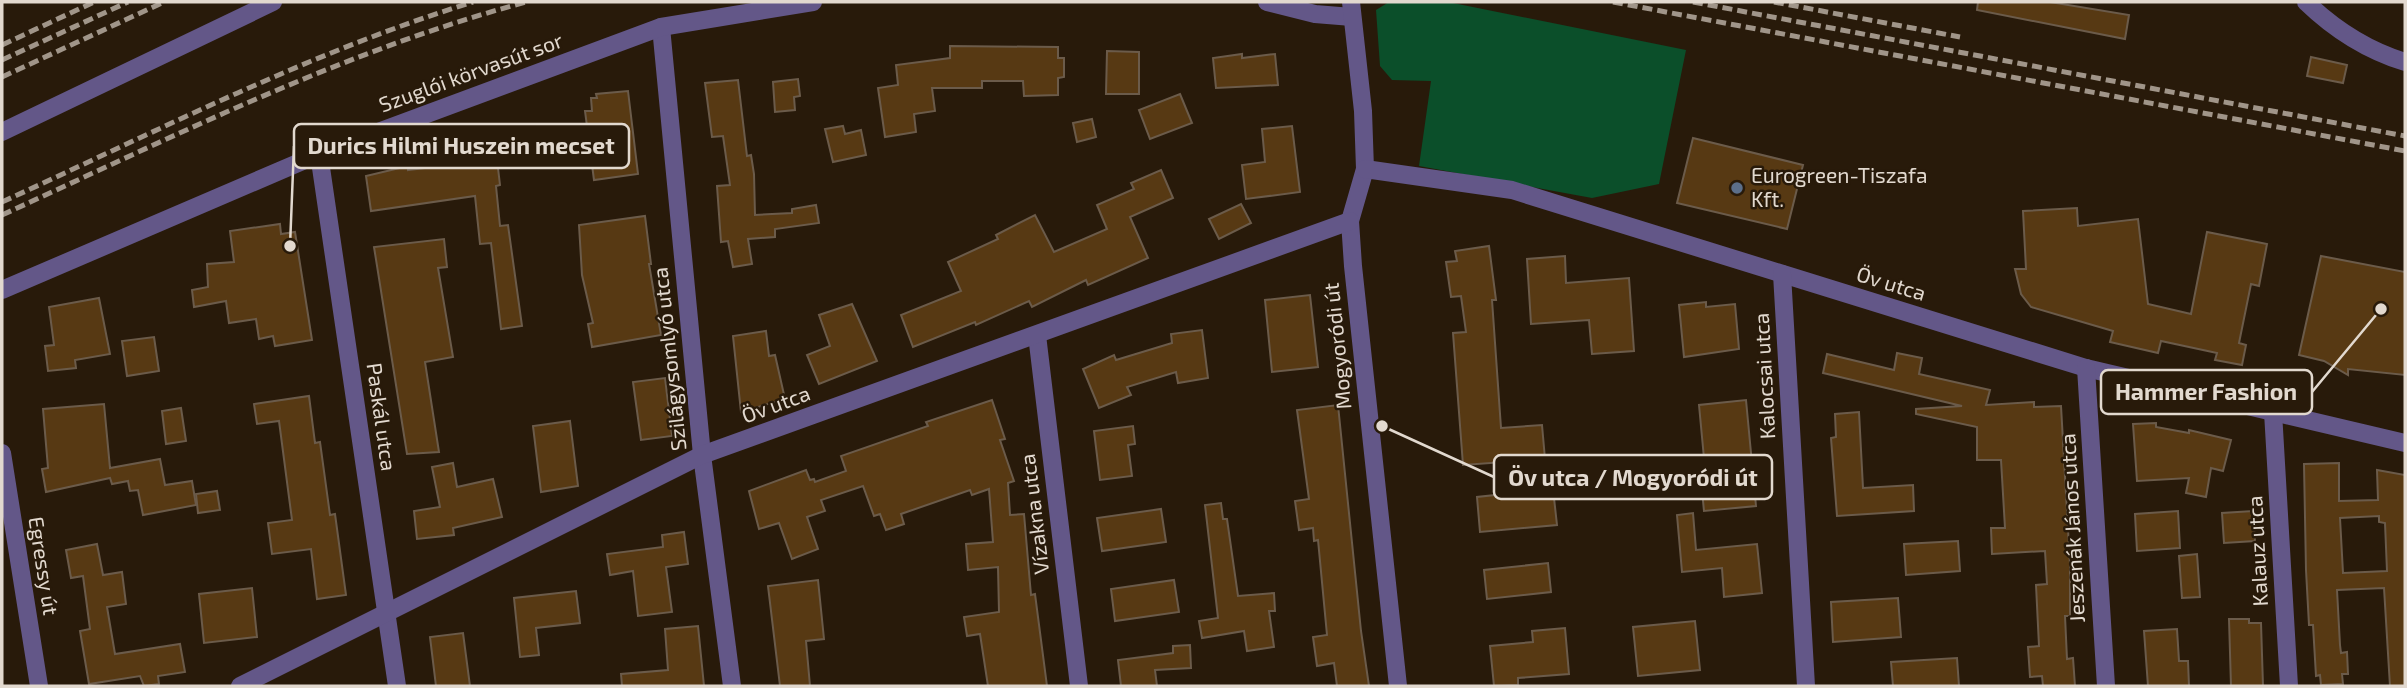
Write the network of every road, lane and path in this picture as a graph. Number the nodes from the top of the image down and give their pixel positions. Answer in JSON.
{"nodes":[{"id":1,"x":273,"y":2,"type":"edge"},
{"id":2,"x":813,"y":2,"type":"edge"},
{"id":3,"x":1267,"y":2,"type":"edge"},
{"id":4,"x":2306,"y":2,"type":"edge"},
{"id":5,"x":1352,"y":9,"type":"edge"},
{"id":6,"x":661,"y":27,"type":"junction"},
{"id":7,"x":2405,"y":62,"type":"edge"},
{"id":8,"x":2,"y":132,"type":"edge"},
{"id":9,"x":319,"y":154,"type":"junction"},
{"id":10,"x":1365,"y":169,"type":"junction"},
{"id":11,"x":1350,"y":221,"type":"junction"},
{"id":12,"x":1782,"y":274,"type":"junction"},
{"id":13,"x":2,"y":290,"type":"edge"},
{"id":14,"x":1037,"y":335,"type":"junction"},
{"id":15,"x":2086,"y":368,"type":"junction"},
{"id":16,"x":2273,"y":412,"type":"junction"},
{"id":17,"x":2405,"y":443,"type":"edge"},
{"id":18,"x":2,"y":453,"type":"edge"},
{"id":19,"x":702,"y":455,"type":"junction"},
{"id":20,"x":387,"y":615,"type":"junction"},
{"id":21,"x":39,"y":686,"type":"edge"},
{"id":22,"x":240,"y":686,"type":"edge"},
{"id":23,"x":397,"y":686,"type":"edge"},
{"id":24,"x":732,"y":686,"type":"edge"},
{"id":25,"x":1079,"y":686,"type":"edge"},
{"id":26,"x":1398,"y":686,"type":"edge"},
{"id":27,"x":1806,"y":686,"type":"edge"},
{"id":28,"x":2106,"y":686,"type":"edge"},
{"id":29,"x":2289,"y":686,"type":"edge"}],
"edges":[{"from":1,"to":8,"type":"street"},
{"from":2,"to":6,"type":"street","name":"Szuglói körvasút sor"},
{"from":3,"to":5,"type":"street"},
{"from":4,"to":7,"type":"street"},
{"from":5,"to":10,"type":"street","name":"Mogyoródi út"},
{"from":6,"to":9,"type":"street","name":"Szuglói körvasút sor"},
{"from":6,"to":19,"type":"street","name":"Szilágysomlyó utca"},
{"from":9,"to":13,"type":"street","name":"Szuglói körvasút sor"},
{"from":9,"to":20,"type":"street","name":"Paskál utca"},
{"from":10,"to":11,"type":"street","name":"Mogyoródi út"},
{"from":10,"to":12,"type":"street","name":"Öv utca"},
{"from":11,"to":14,"type":"street","name":"Öv utca"},
{"from":11,"to":26,"type":"street","name":"Mogyoródi út"},
{"from":12,"to":15,"type":"street","name":"Öv utca"},
{"from":12,"to":27,"type":"street","name":"Kalocsai utca"},
{"from":14,"to":19,"type":"street","name":"Öv utca"},
{"from":14,"to":25,"type":"street","name":"Vízakna utca"},
{"from":15,"to":16,"type":"street","name":"Öv utca"},
{"from":15,"to":28,"type":"street","name":"Jeszenák János utca"},
{"from":16,"to":17,"type":"street","name":"Öv utca"},
{"from":16,"to":29,"type":"street","name":"Kalauz utca"},
{"from":18,"to":21,"type":"street","name":"Egressy út"},
{"from":19,"to":20,"type":"street","name":"Öv utca"},
{"from":19,"to":24,"type":"street","name":"Szilágysomlyó utca"},
{"from":20,"to":22,"type":"street","name":"Öv utca"},
{"from":20,"to":23,"type":"street","name":"Paskál utca"}]}
